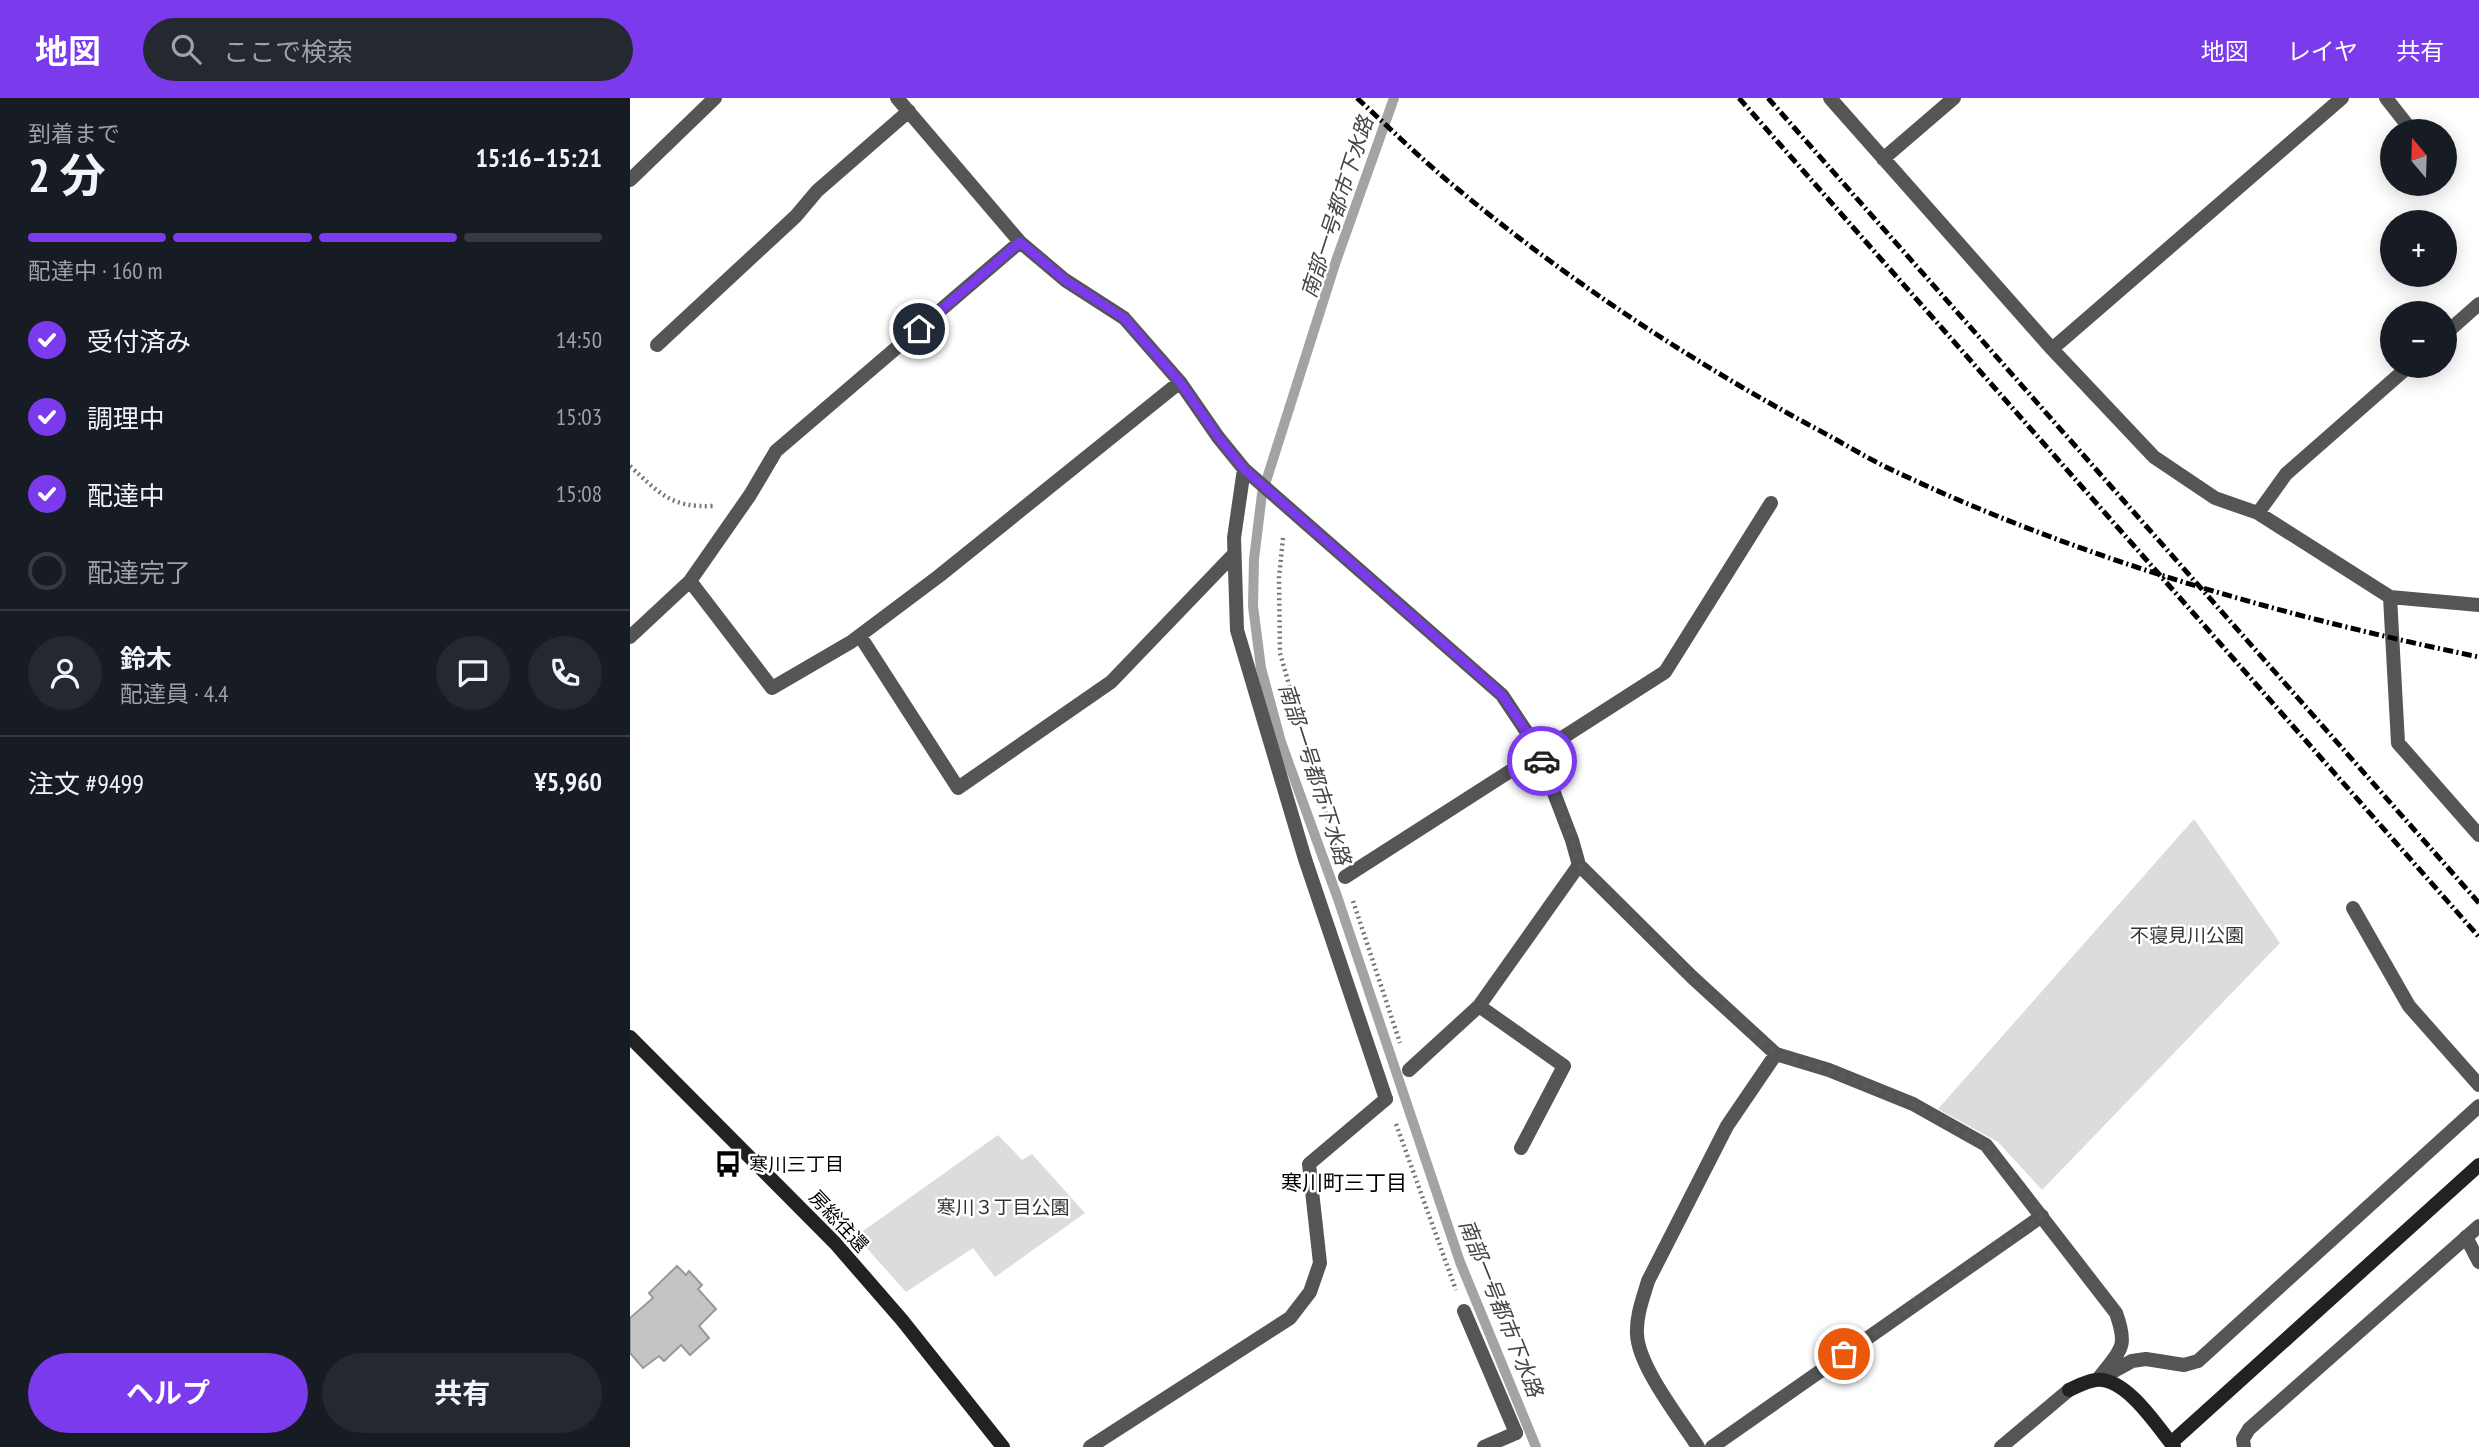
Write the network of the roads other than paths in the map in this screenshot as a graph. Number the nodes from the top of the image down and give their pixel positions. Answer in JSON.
{"nodes":[{"id":1,"x":715,"y":98,"type":"edge"},
{"id":2,"x":897,"y":98,"type":"edge"},
{"id":3,"x":1830,"y":98,"type":"edge"},
{"id":4,"x":1954,"y":98,"type":"edge"},
{"id":5,"x":2342,"y":98,"type":"edge"},
{"id":6,"x":2386,"y":98,"type":"edge"},
{"id":7,"x":909,"y":111,"type":"junction"},
{"id":8,"x":2403,"y":119,"type":"edge"},
{"id":9,"x":1883,"y":159,"type":"junction"},
{"id":10,"x":630,"y":180,"type":"edge"},
{"id":11,"x":1020,"y":242,"type":"junction"},
{"id":12,"x":2479,"y":304,"type":"edge"},
{"id":13,"x":2457,"y":323,"type":"edge"},
{"id":14,"x":657,"y":345,"type":"dead end"},
{"id":15,"x":2052,"y":349,"type":"junction"},
{"id":16,"x":2395,"y":378,"type":"edge"},
{"id":17,"x":1180,"y":382,"type":"junction"},
{"id":18,"x":1249,"y":473,"type":"junction"},
{"id":19,"x":1771,"y":503,"type":"dead end"},
{"id":20,"x":2258,"y":513,"type":"junction"},
{"id":21,"x":1234,"y":554,"type":"junction"},
{"id":22,"x":690,"y":581,"type":"junction"},
{"id":23,"x":2390,"y":597,"type":"junction"},
{"id":24,"x":2479,"y":605,"type":"edge"},
{"id":25,"x":860,"y":636,"type":"junction"},
{"id":26,"x":630,"y":637,"type":"edge"},
{"id":27,"x":1539,"y":753,"type":"junction"},
{"id":28,"x":2479,"y":835,"type":"edge"},
{"id":29,"x":1579,"y":865,"type":"junction"},
{"id":30,"x":1345,"y":877,"type":"road end"},
{"id":31,"x":2353,"y":908,"type":"dead end"},
{"id":32,"x":1479,"y":1006,"type":"junction"},
{"id":33,"x":630,"y":1037,"type":"edge"},
{"id":34,"x":1776,"y":1054,"type":"junction"},
{"id":35,"x":1409,"y":1070,"type":"road end"},
{"id":36,"x":2479,"y":1085,"type":"edge"},
{"id":37,"x":2479,"y":1106,"type":"edge"},
{"id":38,"x":1521,"y":1148,"type":"dead end"},
{"id":39,"x":2479,"y":1165,"type":"edge"},
{"id":40,"x":2042,"y":1216,"type":"junction"},
{"id":41,"x":2479,"y":1226,"type":"edge"},
{"id":42,"x":2466,"y":1237,"type":"junction"},
{"id":43,"x":2479,"y":1262,"type":"edge"},
{"id":44,"x":1464,"y":1311,"type":"road end"},
{"id":45,"x":2098,"y":1379,"type":"junction"},
{"id":46,"x":2172,"y":1445,"type":"edge"},
{"id":47,"x":1003,"y":1447,"type":"edge"},
{"id":48,"x":1090,"y":1447,"type":"edge"},
{"id":49,"x":1484,"y":1447,"type":"edge"},
{"id":50,"x":1698,"y":1447,"type":"edge"},
{"id":51,"x":1712,"y":1447,"type":"edge"},
{"id":52,"x":2001,"y":1447,"type":"edge"},
{"id":53,"x":2244,"y":1447,"type":"edge"}],
"edges":[{"from":1,"to":10,"type":"street"},
{"from":2,"to":7,"type":"street"},
{"from":3,"to":9,"type":"street"},
{"from":4,"to":9,"type":"street"},
{"from":5,"to":15,"type":"street"},
{"from":6,"to":8,"type":"street"},
{"from":7,"to":11,"type":"street"},
{"from":7,"to":14,"type":"street"},
{"from":9,"to":15,"type":"street"},
{"from":11,"to":17,"type":"street"},
{"from":11,"to":22,"type":"street"},
{"from":12,"to":13,"type":"street"},
{"from":15,"to":20,"type":"street"},
{"from":16,"to":20,"type":"street"},
{"from":17,"to":18,"type":"street"},
{"from":17,"to":25,"type":"street"},
{"from":18,"to":21,"type":"street"},
{"from":18,"to":27,"type":"street"},
{"from":19,"to":27,"type":"street"},
{"from":20,"to":23,"type":"street"},
{"from":21,"to":25,"type":"street"},
{"from":21,"to":48,"type":"street"},
{"from":22,"to":25,"type":"street"},
{"from":22,"to":26,"type":"street"},
{"from":23,"to":24,"type":"street"},
{"from":23,"to":28,"type":"street"},
{"from":27,"to":29,"type":"street"},
{"from":27,"to":30,"type":"street"},
{"from":29,"to":32,"type":"street"},
{"from":29,"to":34,"type":"street"},
{"from":31,"to":36,"type":"street"},
{"from":32,"to":35,"type":"street"},
{"from":32,"to":38,"type":"street"},
{"from":33,"to":47,"type":"street","name":"房総往還"},
{"from":34,"to":40,"type":"street"},
{"from":34,"to":50,"type":"street"},
{"from":37,"to":45,"type":"street"},
{"from":39,"to":46,"type":"street"},
{"from":40,"to":45,"type":"street"},
{"from":40,"to":51,"type":"street"},
{"from":41,"to":42,"type":"street"},
{"from":42,"to":43,"type":"street"},
{"from":42,"to":53,"type":"street"},
{"from":44,"to":49,"type":"street"},
{"from":45,"to":46,"type":"street"},
{"from":45,"to":52,"type":"street"}]}
